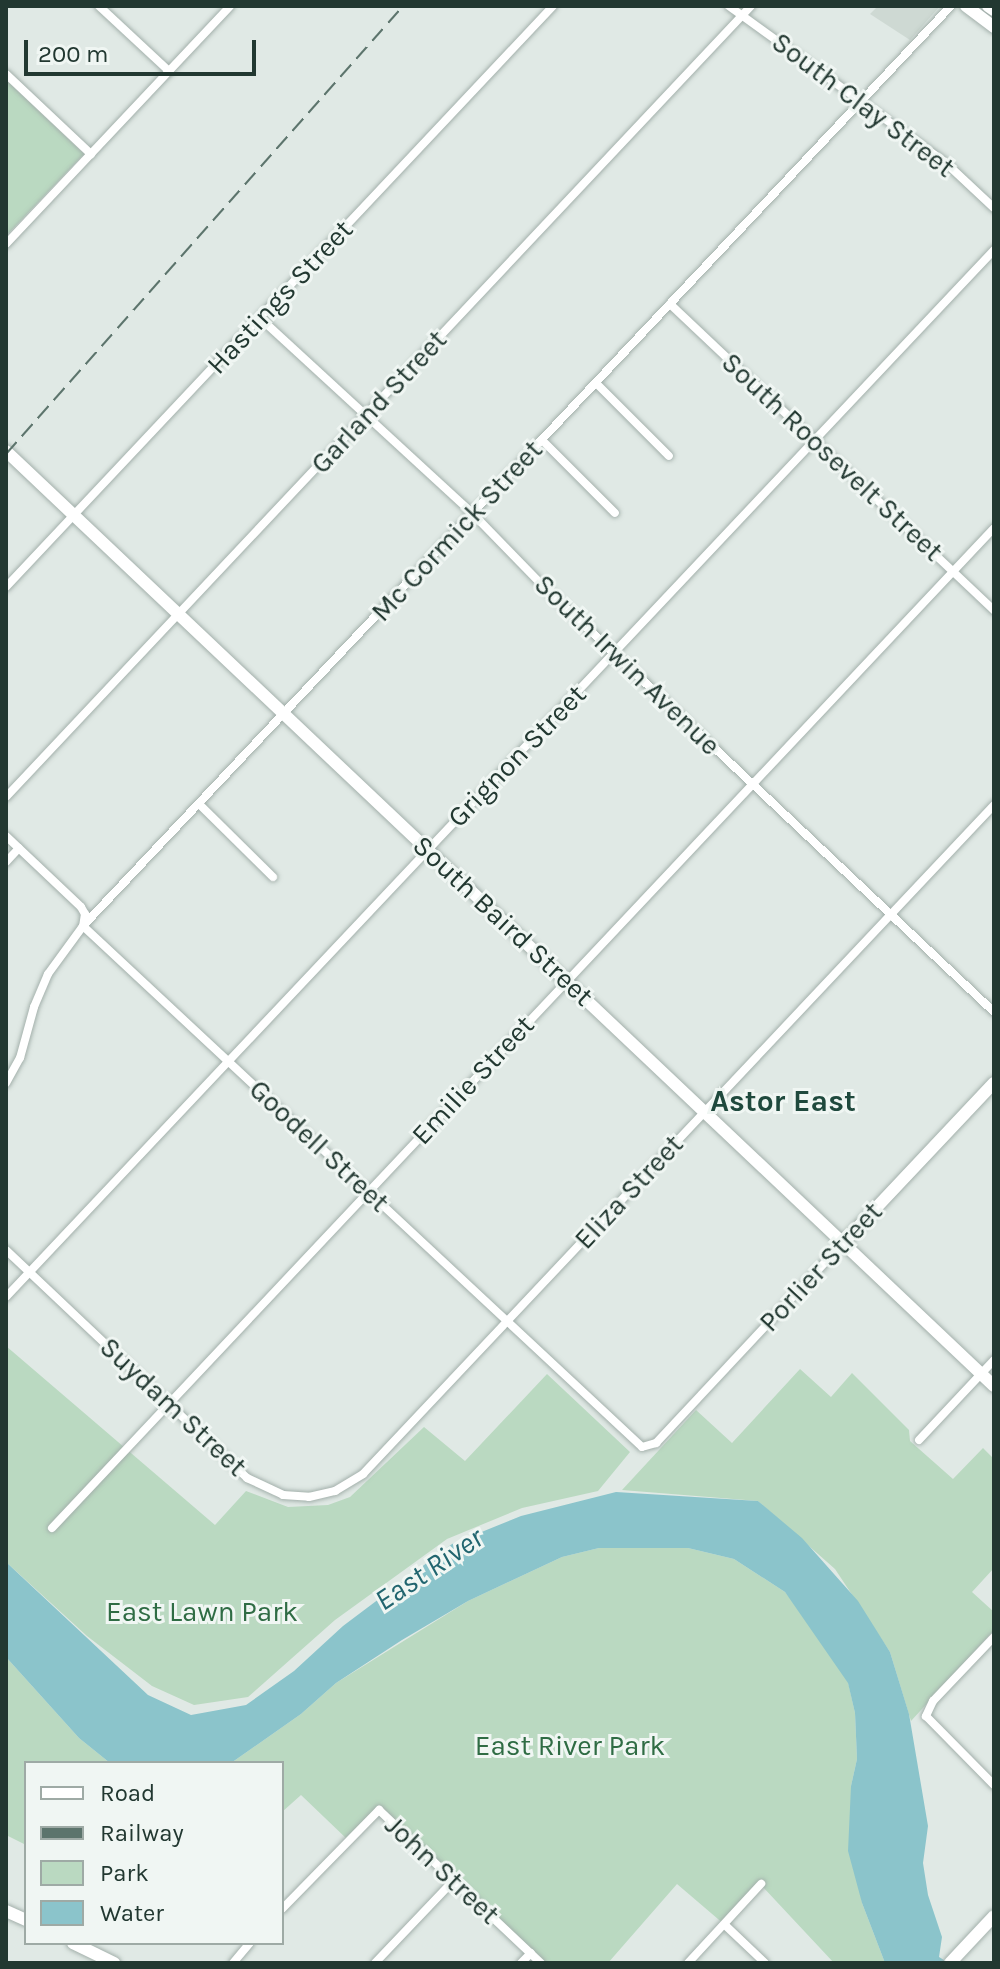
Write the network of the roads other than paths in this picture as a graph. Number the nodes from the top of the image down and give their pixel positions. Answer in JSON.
{"nodes":[{"id":1,"x":99,"y":6,"type":"edge"},
{"id":2,"x":230,"y":6,"type":"edge"},
{"id":3,"x":553,"y":6,"type":"edge"},
{"id":4,"x":729,"y":6,"type":"edge"},
{"id":5,"x":751,"y":6,"type":"edge"},
{"id":6,"x":951,"y":6,"type":"edge"},
{"id":7,"x":966,"y":6,"type":"edge"},
{"id":8,"x":988,"y":6,"type":"edge"},
{"id":9,"x":994,"y":10,"type":"edge"},
{"id":10,"x":742,"y":16,"type":"junction"},
{"id":11,"x":994,"y":27,"type":"edge"},
{"id":12,"x":169,"y":71,"type":"junction"},
{"id":13,"x":6,"y":74,"type":"edge"},
{"id":14,"x":862,"y":100,"type":"junction"},
{"id":15,"x":91,"y":154,"type":"junction"},
{"id":16,"x":994,"y":208,"type":"edge"},
{"id":17,"x":6,"y":244,"type":"edge"},
{"id":18,"x":994,"y":250,"type":"edge"},
{"id":19,"x":670,"y":304,"type":"junction"},
{"id":20,"x":260,"y":318,"type":"junction"},
{"id":21,"x":596,"y":383,"type":"junction"},
{"id":22,"x":365,"y":416,"type":"junction"},
{"id":23,"x":542,"y":440,"type":"junction"},
{"id":24,"x":815,"y":441,"type":"junction"},
{"id":25,"x":9,"y":453,"type":"edge"},
{"id":26,"x":669,"y":456,"type":"dead end"},
{"id":27,"x":615,"y":513,"type":"dead end"},
{"id":28,"x":75,"y":515,"type":"junction"},
{"id":29,"x":474,"y":515,"type":"junction"},
{"id":30,"x":994,"y":528,"type":"edge"},
{"id":31,"x":953,"y":572,"type":"junction"},
{"id":32,"x":6,"y":587,"type":"edge"},
{"id":33,"x":994,"y":610,"type":"edge"},
{"id":34,"x":180,"y":613,"type":"junction"},
{"id":35,"x":616,"y":652,"type":"junction"},
{"id":36,"x":285,"y":712,"type":"junction"},
{"id":37,"x":752,"y":784,"type":"junction"},
{"id":38,"x":6,"y":797,"type":"edge"},
{"id":39,"x":199,"y":804,"type":"junction"},
{"id":40,"x":994,"y":805,"type":"edge"},
{"id":41,"x":6,"y":836,"type":"edge"},
{"id":42,"x":19,"y":848,"type":"junction"},
{"id":43,"x":428,"y":850,"type":"junction"},
{"id":44,"x":6,"y":862,"type":"edge"},
{"id":45,"x":273,"y":877,"type":"dead end"},
{"id":46,"x":891,"y":915,"type":"junction"},
{"id":47,"x":83,"y":926,"type":"junction"},
{"id":48,"x":566,"y":981,"type":"junction"},
{"id":49,"x":994,"y":1012,"type":"edge"},
{"id":50,"x":229,"y":1061,"type":"junction"},
{"id":51,"x":6,"y":1083,"type":"edge"},
{"id":52,"x":994,"y":1083,"type":"edge"},
{"id":53,"x":705,"y":1112,"type":"junction"},
{"id":54,"x":367,"y":1192,"type":"junction"},
{"id":55,"x":843,"y":1243,"type":"junction"},
{"id":56,"x":6,"y":1250,"type":"edge"},
{"id":57,"x":30,"y":1272,"type":"junction"},
{"id":58,"x":6,"y":1297,"type":"edge"},
{"id":59,"x":506,"y":1323,"type":"junction"},
{"id":60,"x":994,"y":1360,"type":"edge"},
{"id":61,"x":981,"y":1374,"type":"junction"},
{"id":62,"x":994,"y":1386,"type":"edge"},
{"id":63,"x":168,"y":1403,"type":"junction"},
{"id":64,"x":919,"y":1440,"type":"dead end"},
{"id":65,"x":646,"y":1448,"type":"joint"},
{"id":66,"x":363,"y":1474,"type":"joint"},
{"id":67,"x":52,"y":1528,"type":"dead end"},
{"id":68,"x":994,"y":1637,"type":"edge"},
{"id":69,"x":994,"y":1785,"type":"edge"},
{"id":70,"x":454,"y":1880,"type":"junction"},
{"id":71,"x":761,"y":1884,"type":"dead end"},
{"id":72,"x":284,"y":1907,"type":"edge"},
{"id":73,"x":994,"y":1916,"type":"edge"},
{"id":74,"x":725,"y":1925,"type":"junction"},
{"id":75,"x":77,"y":1945,"type":"edge"},
{"id":76,"x":248,"y":1945,"type":"edge"},
{"id":77,"x":531,"y":1953,"type":"junction"},
{"id":78,"x":114,"y":1963,"type":"edge"},
{"id":79,"x":233,"y":1963,"type":"edge"},
{"id":80,"x":375,"y":1963,"type":"edge"},
{"id":81,"x":521,"y":1963,"type":"edge"},
{"id":82,"x":541,"y":1963,"type":"edge"},
{"id":83,"x":688,"y":1963,"type":"edge"},
{"id":84,"x":765,"y":1963,"type":"edge"},
{"id":85,"x":950,"y":1963,"type":"edge"}],
"edges":[{"from":1,"to":12,"type":"street"},
{"from":2,"to":12,"type":"street"},
{"from":3,"to":20,"type":"street","name":"Hastings Street"},
{"from":4,"to":10,"type":"street","name":"South Clay Street"},
{"from":5,"to":10,"type":"street","name":"Garland Street"},
{"from":6,"to":14,"type":"street","name":"Mc Cormick Street"},
{"from":7,"to":11,"type":"street"},
{"from":8,"to":9,"type":"street"},
{"from":10,"to":14,"type":"street","name":"South Clay Street"},
{"from":10,"to":22,"type":"street","name":"Garland Street"},
{"from":12,"to":15,"type":"street"},
{"from":13,"to":15,"type":"street"},
{"from":14,"to":16,"type":"street","name":"South Clay Street"},
{"from":14,"to":19,"type":"street","name":"Mc Cormick Street"},
{"from":15,"to":17,"type":"street"},
{"from":18,"to":24,"type":"street","name":"Grignon Street"},
{"from":19,"to":21,"type":"street","name":"Mc Cormick Street"},
{"from":19,"to":24,"type":"street","name":"South Roosevelt Street"},
{"from":20,"to":22,"type":"street","name":"South Irwin Avenue"},
{"from":20,"to":28,"type":"street","name":"Hastings Street"},
{"from":21,"to":23,"type":"street","name":"Mc Cormick Street"},
{"from":21,"to":26,"type":"street"},
{"from":22,"to":29,"type":"street","name":"South Irwin Avenue"},
{"from":22,"to":34,"type":"street","name":"Garland Street"},
{"from":23,"to":27,"type":"street"},
{"from":23,"to":29,"type":"street","name":"Mc Cormick Street"},
{"from":24,"to":31,"type":"street","name":"South Roosevelt Street"},
{"from":24,"to":35,"type":"street","name":"Grignon Street"},
{"from":25,"to":28,"type":"street","name":"South Baird Street"},
{"from":28,"to":32,"type":"street","name":"Hastings Street"},
{"from":28,"to":34,"type":"street","name":"South Baird Street"},
{"from":29,"to":35,"type":"street","name":"South Irwin Avenue"},
{"from":29,"to":36,"type":"street","name":"Mc Cormick Street"},
{"from":30,"to":31,"type":"street","name":"Emilie Street"},
{"from":31,"to":33,"type":"street","name":"South Roosevelt Street"},
{"from":31,"to":37,"type":"street","name":"Emilie Street"},
{"from":34,"to":36,"type":"street","name":"South Baird Street"},
{"from":34,"to":38,"type":"street","name":"Garland Street"},
{"from":35,"to":37,"type":"street","name":"South Irwin Avenue"},
{"from":35,"to":43,"type":"street","name":"Grignon Street"},
{"from":36,"to":39,"type":"street","name":"Mc Cormick Street"},
{"from":36,"to":43,"type":"street","name":"South Baird Street"},
{"from":37,"to":46,"type":"street","name":"South Irwin Avenue"},
{"from":37,"to":48,"type":"street","name":"Emilie Street"},
{"from":39,"to":45,"type":"street"},
{"from":39,"to":47,"type":"street","name":"Mc Cormick Street"},
{"from":40,"to":46,"type":"street","name":"Eliza Street"},
{"from":41,"to":42,"type":"street","name":"Goodell Street"},
{"from":42,"to":44,"type":"street"},
{"from":42,"to":47,"type":"street","name":"Goodell Street"},
{"from":43,"to":48,"type":"street","name":"South Baird Street"},
{"from":43,"to":50,"type":"street","name":"Grignon Street"},
{"from":46,"to":49,"type":"street","name":"South Irwin Avenue"},
{"from":46,"to":53,"type":"street","name":"Eliza Street"},
{"from":47,"to":50,"type":"street","name":"Goodell Street"},
{"from":47,"to":51,"type":"street","name":"Mc Cormick Street"},
{"from":48,"to":53,"type":"street","name":"South Baird Street"},
{"from":48,"to":54,"type":"street","name":"Emilie Street"},
{"from":50,"to":54,"type":"street","name":"Goodell Street"},
{"from":50,"to":57,"type":"street","name":"Grignon Street"},
{"from":52,"to":55,"type":"street","name":"Porlier Street"},
{"from":53,"to":55,"type":"street","name":"South Baird Street"},
{"from":53,"to":59,"type":"street","name":"Eliza Street"},
{"from":54,"to":59,"type":"street","name":"Goodell Street"},
{"from":54,"to":63,"type":"street","name":"Emilie Street"},
{"from":55,"to":61,"type":"street","name":"South Baird Street"},
{"from":55,"to":65,"type":"street","name":"Porlier Street"},
{"from":56,"to":57,"type":"street","name":"Suydam Street"},
{"from":57,"to":58,"type":"street","name":"Grignon Street"},
{"from":57,"to":63,"type":"street","name":"Suydam Street"},
{"from":59,"to":65,"type":"street","name":"Goodell Street"},
{"from":59,"to":66,"type":"street","name":"Eliza Street"},
{"from":60,"to":61,"type":"street"},
{"from":61,"to":62,"type":"street","name":"South Baird Street"},
{"from":61,"to":64,"type":"street"},
{"from":63,"to":66,"type":"street","name":"Suydam Street"},
{"from":63,"to":67,"type":"street","name":"Emilie Street"},
{"from":68,"to":69,"type":"street"},
{"from":70,"to":72,"type":"street","name":"John Street"},
{"from":70,"to":77,"type":"street","name":"John Street"},
{"from":70,"to":80,"type":"street"},
{"from":71,"to":74,"type":"street"},
{"from":73,"to":85,"type":"street"},
{"from":74,"to":83,"type":"street"},
{"from":74,"to":84,"type":"street"},
{"from":75,"to":78,"type":"street"},
{"from":76,"to":79,"type":"street"},
{"from":77,"to":81,"type":"street"},
{"from":77,"to":82,"type":"street","name":"John Street"}]}
